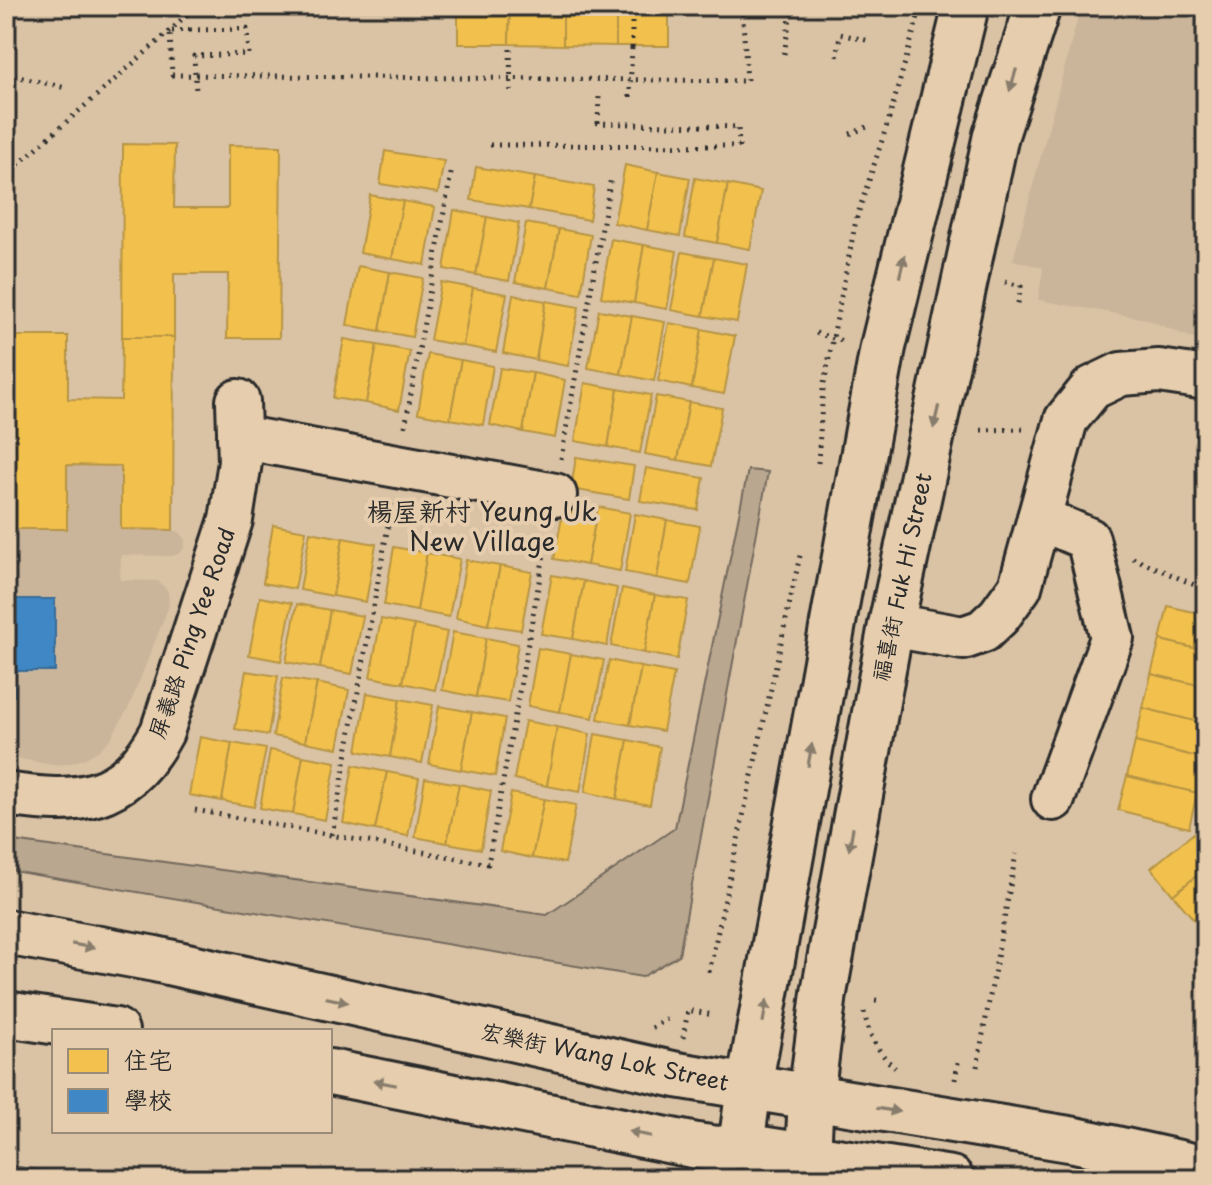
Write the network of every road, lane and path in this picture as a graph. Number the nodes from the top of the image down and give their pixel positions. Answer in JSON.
{"nodes":[{"id":1,"x":195,"y":6,"type":"edge"},
{"id":2,"x":792,"y":6,"type":"edge"},
{"id":3,"x":921,"y":6,"type":"edge"},
{"id":4,"x":966,"y":6,"type":"edge"},
{"id":5,"x":1038,"y":6,"type":"edge"},
{"id":6,"x":742,"y":8,"type":"edge"},
{"id":7,"x":170,"y":31,"type":"junction"},
{"id":8,"x":870,"y":41,"type":"dead end"},
{"id":9,"x":510,"y":49,"type":"dead end"},
{"id":10,"x":784,"y":54,"type":"dead end"},
{"id":11,"x":837,"y":57,"type":"dead end"},
{"id":12,"x":6,"y":74,"type":"edge"},
{"id":13,"x":66,"y":88,"type":"dead end"},
{"id":14,"x":196,"y":91,"type":"dead end"},
{"id":15,"x":511,"y":97,"type":"dead end"},
{"id":16,"x":599,"y":97,"type":"dead end"},
{"id":17,"x":630,"y":97,"type":"dead end"},
{"id":18,"x":867,"y":127,"type":"dead end"},
{"id":19,"x":850,"y":134,"type":"dead end"},
{"id":20,"x":490,"y":145,"type":"dead end"},
{"id":21,"x":6,"y":175,"type":"edge"},
{"id":22,"x":996,"y":280,"type":"dead end"},
{"id":23,"x":1017,"y":309,"type":"dead end"},
{"id":24,"x":816,"y":333,"type":"dead end"},
{"id":25,"x":833,"y":339,"type":"junction"},
{"id":26,"x":847,"y":343,"type":"dead end"},
{"id":27,"x":1206,"y":378,"type":"edge"},
{"id":28,"x":1030,"y":429,"type":"dead end"},
{"id":29,"x":981,"y":430,"type":"dead end"},
{"id":30,"x":818,"y":467,"type":"dead end"},
{"id":31,"x":555,"y":495,"type":"dead end"},
{"id":32,"x":1039,"y":518,"type":"junction"},
{"id":33,"x":1088,"y":539,"type":"junction"},
{"id":34,"x":803,"y":543,"type":"dead end"},
{"id":35,"x":1206,"y":590,"type":"edge"},
{"id":36,"x":891,"y":625,"type":"junction"},
{"id":37,"x":6,"y":794,"type":"edge"},
{"id":38,"x":1053,"y":799,"type":"dead end"},
{"id":39,"x":195,"y":810,"type":"dead end"},
{"id":40,"x":1016,"y":854,"type":"dead end"},
{"id":41,"x":488,"y":864,"type":"dead end"},
{"id":42,"x":6,"y":932,"type":"edge"},
{"id":43,"x":709,"y":972,"type":"dead end"},
{"id":44,"x":864,"y":1013,"type":"dead end"},
{"id":45,"x":6,"y":1014,"type":"edge"},
{"id":46,"x":713,"y":1015,"type":"dead end"},
{"id":47,"x":667,"y":1019,"type":"dead end"},
{"id":48,"x":103,"y":1029,"type":"edge"},
{"id":49,"x":650,"y":1029,"type":"dead end"},
{"id":50,"x":683,"y":1039,"type":"dead end"},
{"id":51,"x":878,"y":1052,"type":"dead end"},
{"id":52,"x":959,"y":1057,"type":"dead end"},
{"id":53,"x":977,"y":1067,"type":"dead end"},
{"id":54,"x":332,"y":1072,"type":"edge"},
{"id":55,"x":954,"y":1081,"type":"dead end"},
{"id":56,"x":749,"y":1087,"type":"junction"},
{"id":57,"x":811,"y":1097,"type":"junction"},
{"id":58,"x":741,"y":1146,"type":"junction"},
{"id":59,"x":808,"y":1156,"type":"junction"},
{"id":60,"x":1206,"y":1169,"type":"edge"},
{"id":61,"x":951,"y":1179,"type":"edge"}],
"edges":[{"from":1,"to":7,"type":"path"},
{"from":2,"to":10,"type":"path"},
{"from":3,"to":25,"type":"path"},
{"from":56,"to":4,"type":"main road","one_way":true},
{"from":5,"to":36,"type":"main road","name":"福喜街 Fuk Hi Street","one_way":true},
{"from":6,"to":7,"type":"path"},
{"from":6,"to":17,"type":"path","bridge":true},
{"from":7,"to":14,"type":"path","bridge":true},
{"from":7,"to":21,"type":"path"},
{"from":8,"to":11,"type":"path"},
{"from":9,"to":15,"type":"path","bridge":true},
{"from":12,"to":13,"type":"path"},
{"from":16,"to":20,"type":"path"},
{"from":18,"to":19,"type":"path"},
{"from":22,"to":23,"type":"path"},
{"from":24,"to":25,"type":"path"},
{"from":25,"to":26,"type":"path"},
{"from":25,"to":30,"type":"path"},
{"from":27,"to":32,"type":"street"},
{"from":28,"to":29,"type":"path"},
{"from":31,"to":37,"type":"street","name":"屏義路 Ping Yee Road"},
{"from":32,"to":33,"type":"street"},
{"from":32,"to":36,"type":"street"},
{"from":33,"to":35,"type":"path"},
{"from":33,"to":38,"type":"street"},
{"from":34,"to":43,"type":"path"},
{"from":36,"to":57,"type":"main road","name":"福喜街 Fuk Hi Street","one_way":true},
{"from":39,"to":41,"type":"path"},
{"from":40,"to":53,"type":"path"},
{"from":42,"to":56,"type":"main road","name":"宏樂街 Wang Lok Street","one_way":true},
{"from":44,"to":51,"type":"path"},
{"from":45,"to":48,"type":"main road"},
{"from":46,"to":50,"type":"path"},
{"from":47,"to":49,"type":"path"},
{"from":52,"to":55,"type":"path"},
{"from":58,"to":54,"type":"main road","one_way":true},
{"from":56,"to":57,"type":"main road","name":"宏樂街 Wang Lok Street"},
{"from":56,"to":58,"type":"main road"},
{"from":57,"to":59,"type":"main road","name":"福喜街 Fuk Hi Street"},
{"from":57,"to":60,"type":"main road","name":"宏樂街 Wang Lok Street","one_way":true},
{"from":58,"to":59,"type":"main road"},
{"from":59,"to":61,"type":"main road"}]}
